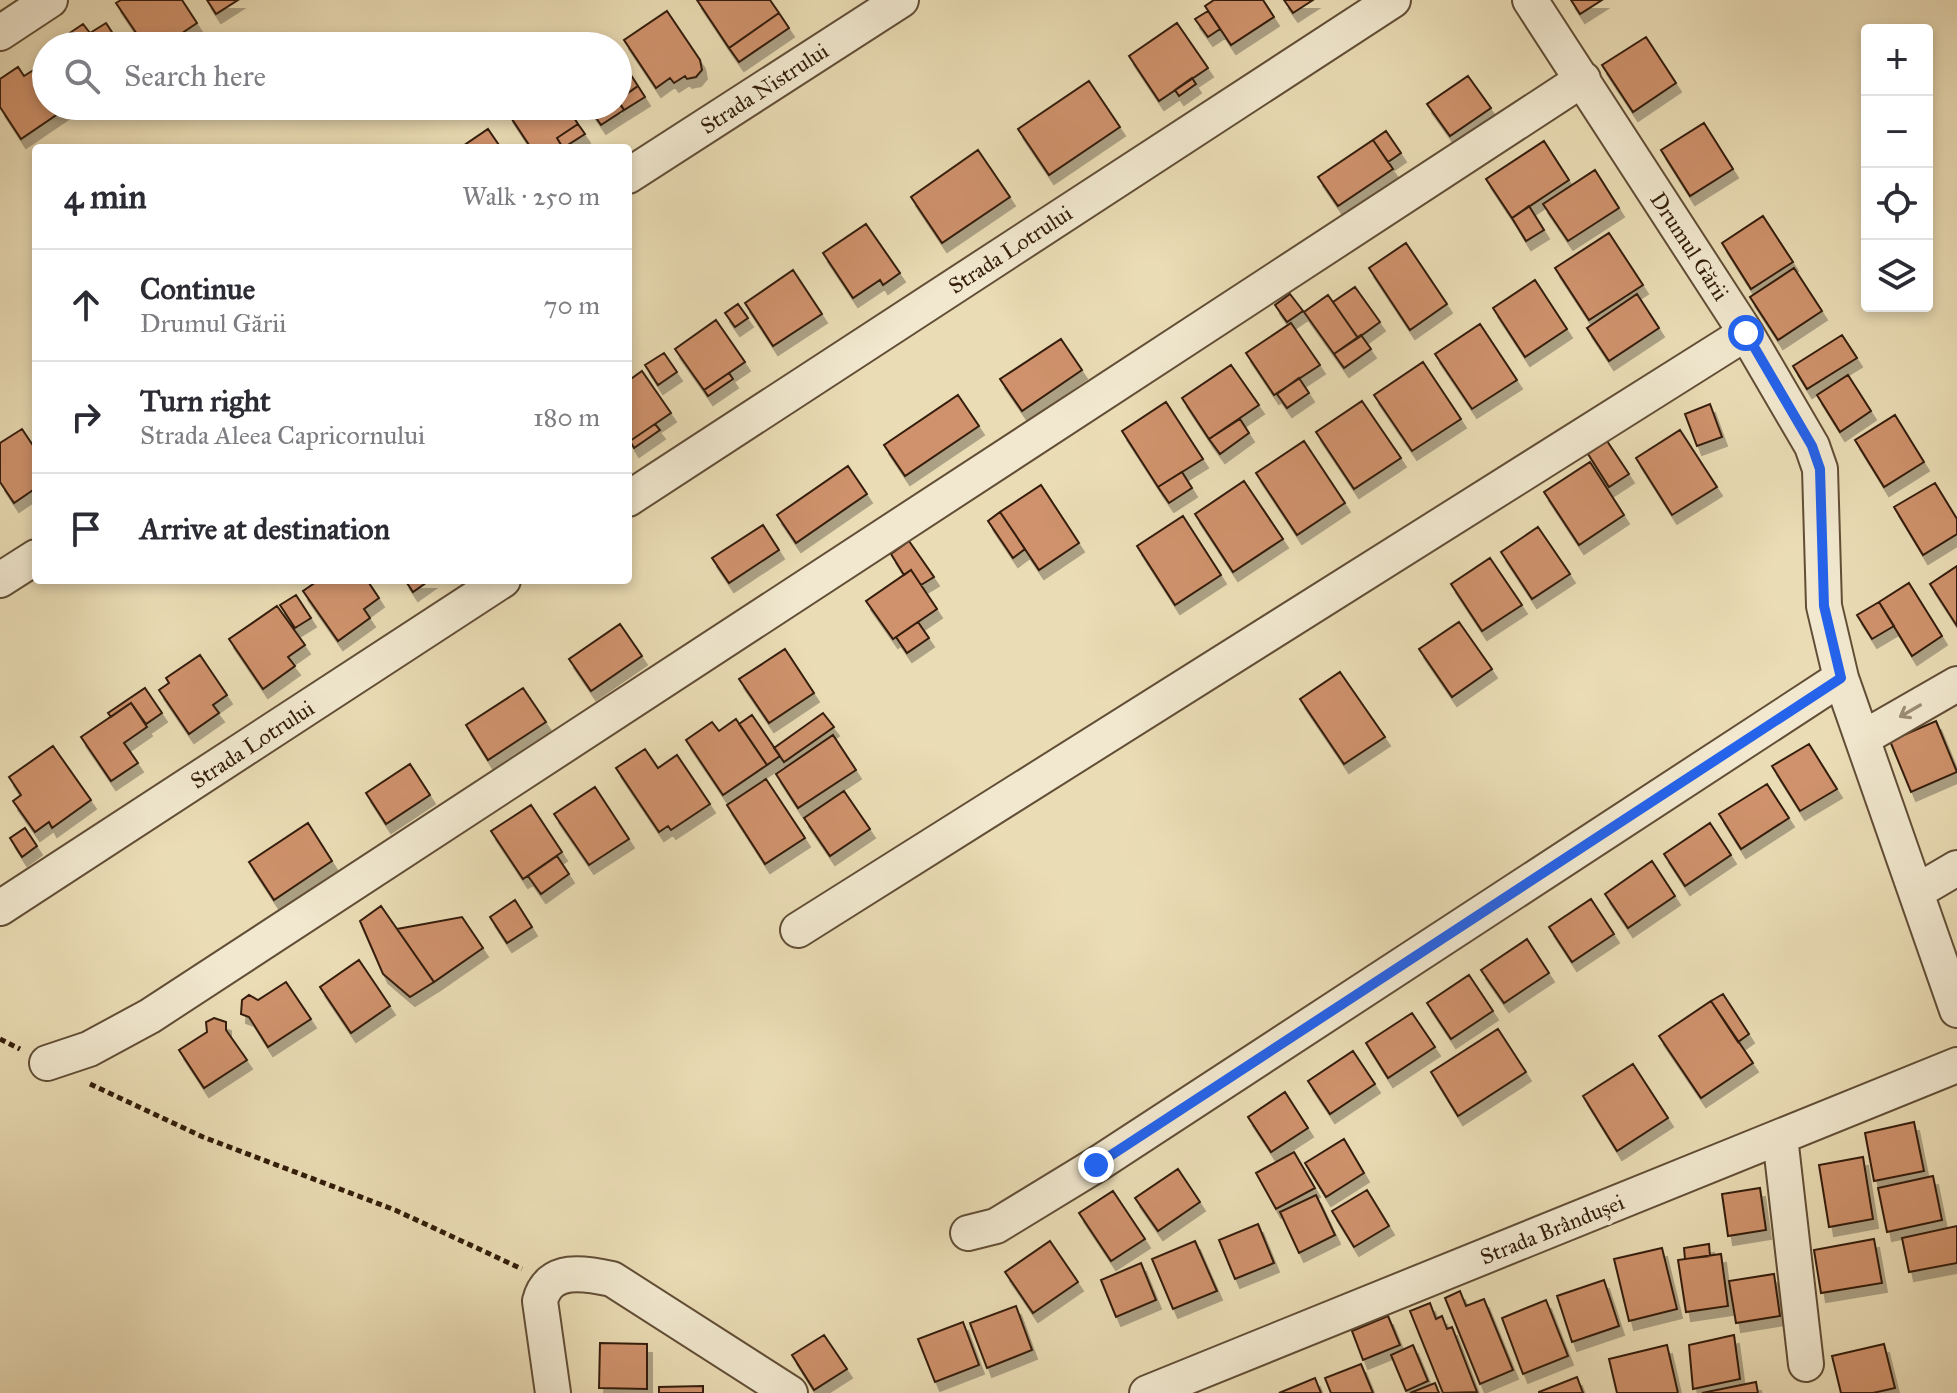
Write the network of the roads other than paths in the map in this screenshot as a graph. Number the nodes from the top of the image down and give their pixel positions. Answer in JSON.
{"nodes":[{"id":1,"x":50,"y":0,"type":"edge"},
{"id":2,"x":901,"y":0,"type":"edge"},
{"id":3,"x":1393,"y":0,"type":"edge"},
{"id":4,"x":1530,"y":0,"type":"edge"},
{"id":5,"x":0,"y":33,"type":"edge"},
{"id":6,"x":1583,"y":79,"type":"junction"},
{"id":7,"x":632,"y":173,"type":"edge"},
{"id":8,"x":1746,"y":333,"type":"junction"},
{"id":9,"x":632,"y":496,"type":"edge"},
{"id":10,"x":32,"y":560,"type":"edge"},
{"id":11,"x":0,"y":580,"type":"edge"},
{"id":12,"x":497,"y":584,"type":"edge"},
{"id":13,"x":1841,"y":678,"type":"junction"},
{"id":14,"x":1957,"y":684,"type":"edge"},
{"id":15,"x":1863,"y":738,"type":"junction"},
{"id":16,"x":1957,"y":868,"type":"edge"},
{"id":17,"x":1916,"y":892,"type":"junction"},
{"id":18,"x":0,"y":908,"type":"edge"},
{"id":19,"x":798,"y":930,"type":"dead end"},
{"id":20,"x":1957,"y":1010,"type":"edge"},
{"id":21,"x":47,"y":1063,"type":"road end"},
{"id":22,"x":1957,"y":1065,"type":"edge"},
{"id":23,"x":1780,"y":1137,"type":"junction"},
{"id":24,"x":968,"y":1233,"type":"dead end"},
{"id":25,"x":1806,"y":1364,"type":"dead end"},
{"id":26,"x":553,"y":1393,"type":"edge"},
{"id":27,"x":790,"y":1393,"type":"edge"},
{"id":28,"x":1147,"y":1393,"type":"edge"}],
"edges":[{"from":1,"to":5,"type":"street"},
{"from":2,"to":7,"type":"street","name":"Strada Nistrului"},
{"from":3,"to":9,"type":"street","name":"Strada Lotrului"},
{"from":4,"to":6,"type":"street","name":"Drumul Gării"},
{"from":6,"to":8,"type":"street","name":"Drumul Gării"},
{"from":6,"to":21,"type":"street"},
{"from":8,"to":13,"type":"street","name":"Drumul Gării"},
{"from":8,"to":19,"type":"street"},
{"from":10,"to":11,"type":"street"},
{"from":12,"to":18,"type":"street","name":"Strada Lotrului"},
{"from":13,"to":15,"type":"street","name":"Drumul Gării"},
{"from":13,"to":24,"type":"street"},
{"from":14,"to":15,"type":"street","one_way":true},
{"from":15,"to":17,"type":"street","name":"Drumul Gării"},
{"from":16,"to":17,"type":"street"},
{"from":17,"to":20,"type":"street","name":"Drumul Gării"},
{"from":22,"to":23,"type":"street","name":"Strada Brândușei"},
{"from":23,"to":25,"type":"street"},
{"from":23,"to":28,"type":"street","name":"Strada Brândușei"},
{"from":26,"to":27,"type":"street"}]}
